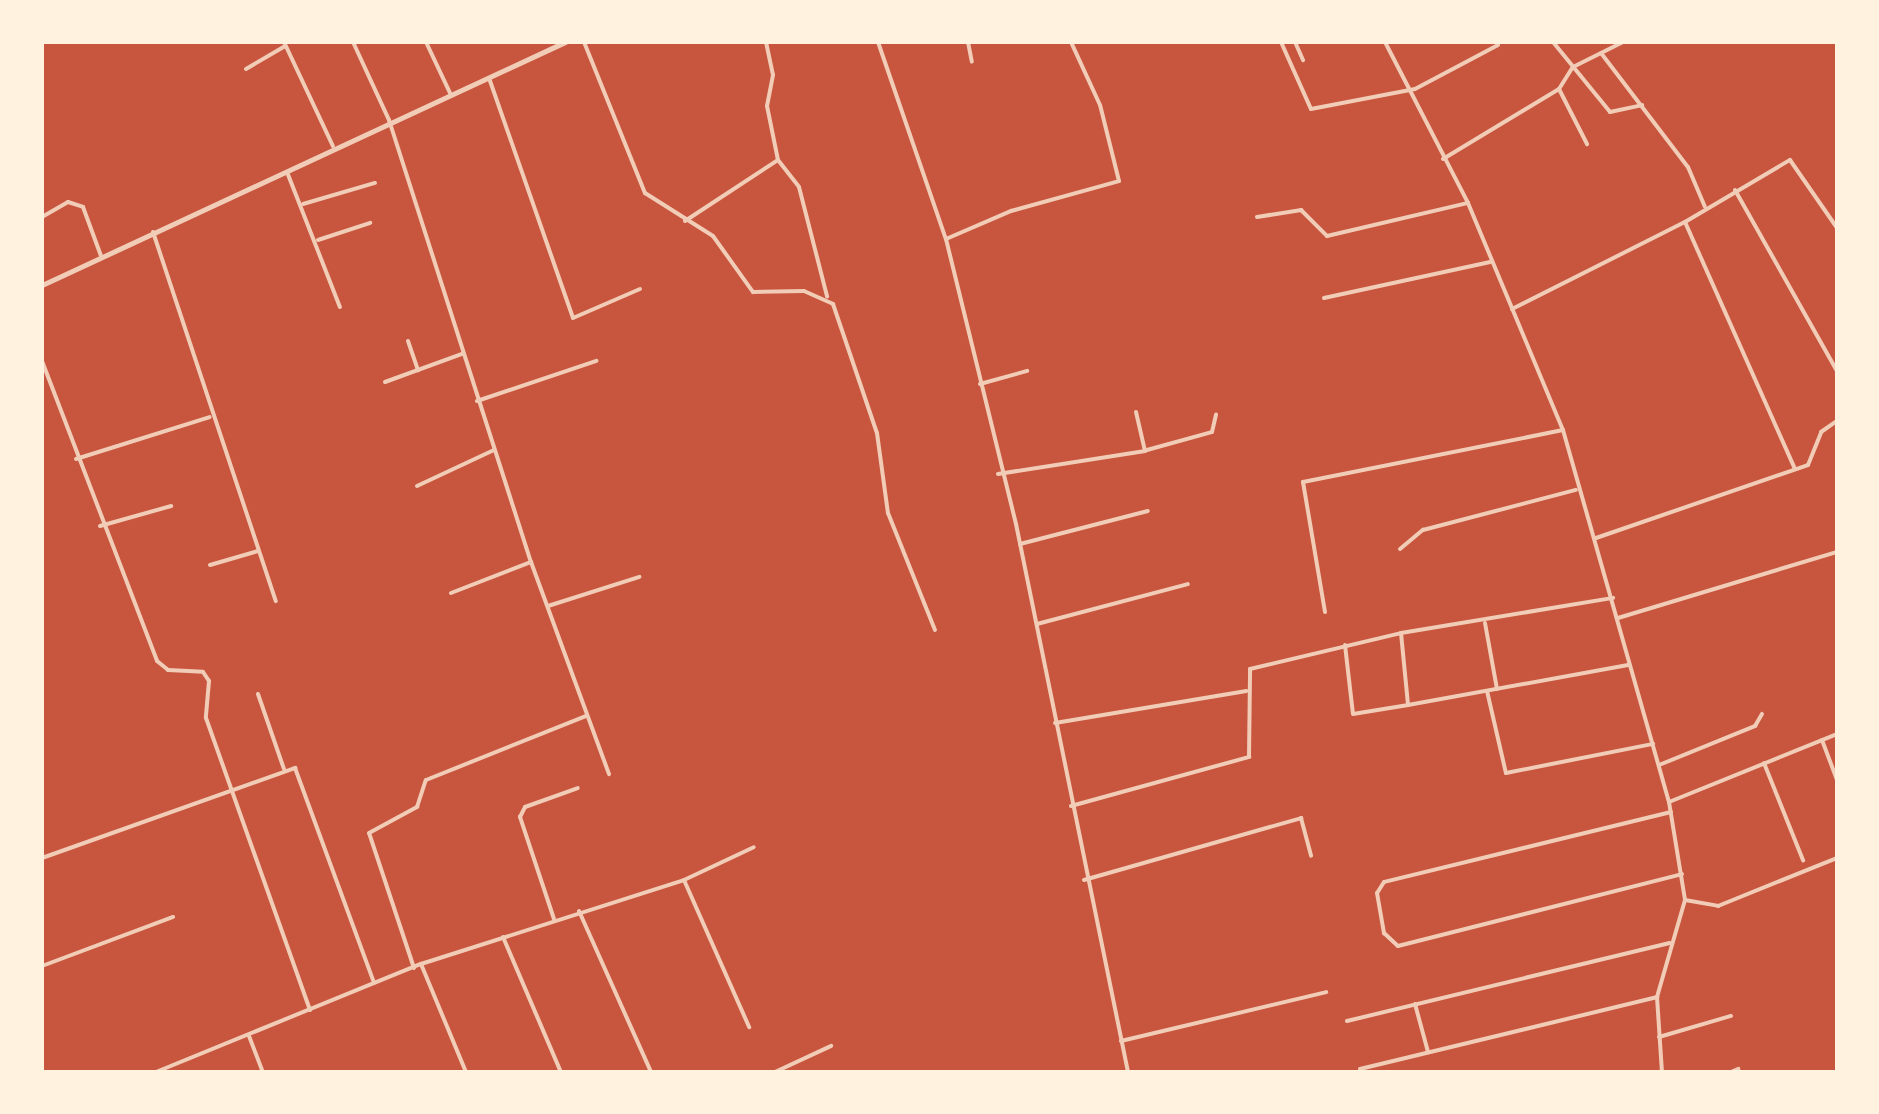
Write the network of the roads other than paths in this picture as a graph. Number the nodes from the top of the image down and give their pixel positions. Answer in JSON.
{"nodes":[{"id":1,"x":353,"y":42,"type":"edge"},
{"id":2,"x":426,"y":42,"type":"edge"},
{"id":3,"x":565,"y":42,"type":"edge"},
{"id":4,"x":584,"y":42,"type":"edge"},
{"id":5,"x":766,"y":42,"type":"edge"},
{"id":6,"x":878,"y":42,"type":"edge"},
{"id":7,"x":968,"y":42,"type":"edge"},
{"id":8,"x":1071,"y":42,"type":"edge"},
{"id":9,"x":1281,"y":42,"type":"edge"},
{"id":10,"x":1295,"y":42,"type":"edge"},
{"id":11,"x":1385,"y":42,"type":"edge"},
{"id":12,"x":1553,"y":42,"type":"edge"},
{"id":13,"x":1623,"y":42,"type":"edge"},
{"id":14,"x":285,"y":44,"type":"edge"},
{"id":15,"x":1498,"y":45,"type":"dead end"},
{"id":16,"x":1601,"y":53,"type":"junction"},
{"id":17,"x":1303,"y":60,"type":"dead end"},
{"id":18,"x":972,"y":62,"type":"dead end"},
{"id":19,"x":1573,"y":67,"type":"junction"},
{"id":20,"x":246,"y":69,"type":"dead end"},
{"id":21,"x":488,"y":76,"type":"junction"},
{"id":22,"x":1415,"y":89,"type":"junction"},
{"id":23,"x":1559,"y":89,"type":"junction"},
{"id":24,"x":450,"y":93,"type":"junction"},
{"id":25,"x":1642,"y":105,"type":"junction"},
{"id":26,"x":389,"y":120,"type":"junction"},
{"id":27,"x":1587,"y":144,"type":"dead end"},
{"id":28,"x":333,"y":146,"type":"junction"},
{"id":29,"x":1443,"y":159,"type":"junction"},
{"id":30,"x":778,"y":160,"type":"junction"},
{"id":31,"x":286,"y":170,"type":"junction"},
{"id":32,"x":375,"y":183,"type":"dead end"},
{"id":33,"x":1735,"y":190,"type":"junction"},
{"id":34,"x":1468,"y":203,"type":"junction"},
{"id":35,"x":303,"y":204,"type":"junction"},
{"id":36,"x":1705,"y":207,"type":"junction"},
{"id":37,"x":42,"y":217,"type":"edge"},
{"id":38,"x":1257,"y":217,"type":"dead end"},
{"id":39,"x":685,"y":221,"type":"junction"},
{"id":40,"x":1685,"y":222,"type":"junction"},
{"id":41,"x":370,"y":223,"type":"dead end"},
{"id":42,"x":1837,"y":228,"type":"edge"},
{"id":43,"x":153,"y":232,"type":"junction"},
{"id":44,"x":946,"y":239,"type":"junction"},
{"id":45,"x":318,"y":240,"type":"junction"},
{"id":46,"x":101,"y":256,"type":"junction"},
{"id":47,"x":1490,"y":262,"type":"junction"},
{"id":48,"x":42,"y":285,"type":"edge"},
{"id":49,"x":640,"y":289,"type":"dead end"},
{"id":50,"x":827,"y":296,"type":"junction"},
{"id":51,"x":1324,"y":298,"type":"dead end"},
{"id":52,"x":340,"y":307,"type":"dead end"},
{"id":53,"x":1512,"y":309,"type":"junction"},
{"id":54,"x":408,"y":341,"type":"dead end"},
{"id":55,"x":463,"y":354,"type":"junction"},
{"id":56,"x":42,"y":361,"type":"edge"},
{"id":57,"x":596,"y":361,"type":"dead end"},
{"id":58,"x":418,"y":370,"type":"junction"},
{"id":59,"x":1027,"y":371,"type":"dead end"},
{"id":60,"x":1837,"y":371,"type":"edge"},
{"id":61,"x":385,"y":382,"type":"dead end"},
{"id":62,"x":980,"y":384,"type":"junction"},
{"id":63,"x":477,"y":401,"type":"junction"},
{"id":64,"x":1136,"y":412,"type":"dead end"},
{"id":65,"x":1216,"y":414,"type":"dead end"},
{"id":66,"x":210,"y":417,"type":"junction"},
{"id":67,"x":1837,"y":421,"type":"edge"},
{"id":68,"x":1563,"y":430,"type":"junction"},
{"id":69,"x":494,"y":450,"type":"junction"},
{"id":70,"x":1145,"y":451,"type":"junction"},
{"id":71,"x":76,"y":459,"type":"junction"},
{"id":72,"x":1795,"y":469,"type":"junction"},
{"id":73,"x":998,"y":474,"type":"junction"},
{"id":74,"x":417,"y":486,"type":"dead end"},
{"id":75,"x":1576,"y":490,"type":"junction"},
{"id":76,"x":1837,"y":505,"type":"edge"},
{"id":77,"x":171,"y":506,"type":"dead end"},
{"id":78,"x":1148,"y":511,"type":"dead end"},
{"id":79,"x":1837,"y":515,"type":"edge"},
{"id":80,"x":100,"y":526,"type":"junction"},
{"id":81,"x":1596,"y":538,"type":"junction"},
{"id":82,"x":1020,"y":544,"type":"junction"},
{"id":83,"x":1400,"y":549,"type":"dead end"},
{"id":84,"x":258,"y":551,"type":"junction"},
{"id":85,"x":1837,"y":552,"type":"edge"},
{"id":86,"x":531,"y":562,"type":"junction"},
{"id":87,"x":210,"y":565,"type":"dead end"},
{"id":88,"x":639,"y":577,"type":"dead end"},
{"id":89,"x":1188,"y":584,"type":"dead end"},
{"id":90,"x":451,"y":593,"type":"dead end"},
{"id":91,"x":1613,"y":598,"type":"junction"},
{"id":92,"x":276,"y":601,"type":"dead end"},
{"id":93,"x":548,"y":606,"type":"junction"},
{"id":94,"x":1325,"y":612,"type":"dead end"},
{"id":95,"x":1618,"y":618,"type":"junction"},
{"id":96,"x":1485,"y":623,"type":"junction"},
{"id":97,"x":1037,"y":624,"type":"junction"},
{"id":98,"x":935,"y":630,"type":"dead end"},
{"id":99,"x":1401,"y":633,"type":"junction"},
{"id":100,"x":1345,"y":645,"type":"junction"},
{"id":101,"x":1629,"y":665,"type":"junction"},
{"id":102,"x":1497,"y":689,"type":"junction"},
{"id":103,"x":1246,"y":691,"type":"junction"},
{"id":104,"x":1487,"y":691,"type":"junction"},
{"id":105,"x":258,"y":694,"type":"dead end"},
{"id":106,"x":1408,"y":705,"type":"junction"},
{"id":107,"x":1762,"y":714,"type":"dead end"},
{"id":108,"x":586,"y":716,"type":"junction"},
{"id":109,"x":1055,"y":723,"type":"junction"},
{"id":110,"x":1837,"y":734,"type":"edge"},
{"id":111,"x":1822,"y":740,"type":"junction"},
{"id":112,"x":1653,"y":744,"type":"junction"},
{"id":113,"x":1764,"y":763,"type":"junction"},
{"id":114,"x":1659,"y":765,"type":"junction"},
{"id":115,"x":284,"y":769,"type":"junction"},
{"id":116,"x":609,"y":774,"type":"dead end"},
{"id":117,"x":1837,"y":780,"type":"edge"},
{"id":118,"x":578,"y":788,"type":"dead end"},
{"id":119,"x":231,"y":790,"type":"junction"},
{"id":120,"x":1669,"y":802,"type":"junction"},
{"id":121,"x":1071,"y":806,"type":"junction"},
{"id":122,"x":1671,"y":812,"type":"junction"},
{"id":123,"x":754,"y":847,"type":"dead end"},
{"id":124,"x":1311,"y":856,"type":"dead end"},
{"id":125,"x":42,"y":858,"type":"edge"},
{"id":126,"x":1837,"y":858,"type":"edge"},
{"id":127,"x":1803,"y":860,"type":"dead end"},
{"id":128,"x":1682,"y":874,"type":"junction"},
{"id":129,"x":684,"y":880,"type":"junction"},
{"id":130,"x":1084,"y":880,"type":"junction"},
{"id":131,"x":1685,"y":900,"type":"junction"},
{"id":132,"x":579,"y":911,"type":"junction"},
{"id":133,"x":173,"y":917,"type":"dead end"},
{"id":134,"x":554,"y":919,"type":"junction"},
{"id":135,"x":503,"y":937,"type":"junction"},
{"id":136,"x":1670,"y":943,"type":"junction"},
{"id":137,"x":421,"y":964,"type":"junction"},
{"id":138,"x":42,"y":966,"type":"edge"},
{"id":139,"x":414,"y":968,"type":"junction"},
{"id":140,"x":374,"y":983,"type":"junction"},
{"id":141,"x":1326,"y":992,"type":"dead end"},
{"id":142,"x":1657,"y":997,"type":"junction"},
{"id":143,"x":1415,"y":1004,"type":"junction"},
{"id":144,"x":310,"y":1010,"type":"junction"},
{"id":145,"x":1731,"y":1016,"type":"dead end"},
{"id":146,"x":1347,"y":1021,"type":"dead end"},
{"id":147,"x":749,"y":1027,"type":"dead end"},
{"id":148,"x":249,"y":1036,"type":"junction"},
{"id":149,"x":1659,"y":1037,"type":"junction"},
{"id":150,"x":1121,"y":1041,"type":"junction"},
{"id":151,"x":831,"y":1046,"type":"dead end"},
{"id":152,"x":1428,"y":1053,"type":"junction"},
{"id":153,"x":1360,"y":1069,"type":"dead end"},
{"id":154,"x":1738,"y":1069,"type":"dead end"},
{"id":155,"x":156,"y":1072,"type":"edge"},
{"id":156,"x":263,"y":1072,"type":"edge"},
{"id":157,"x":466,"y":1072,"type":"edge"},
{"id":158,"x":561,"y":1072,"type":"edge"},
{"id":159,"x":651,"y":1072,"type":"edge"},
{"id":160,"x":775,"y":1072,"type":"edge"},
{"id":161,"x":1128,"y":1072,"type":"edge"},
{"id":162,"x":1662,"y":1072,"type":"edge"},
{"id":163,"x":1731,"y":1072,"type":"edge"}],
"edges":[{"from":1,"to":26,"type":"street"},
{"from":2,"to":24,"type":"street"},
{"from":3,"to":21,"type":"street"},
{"from":4,"to":39,"type":"street"},
{"from":5,"to":30,"type":"street"},
{"from":6,"to":44,"type":"street"},
{"from":7,"to":18,"type":"street"},
{"from":8,"to":44,"type":"street"},
{"from":9,"to":22,"type":"street"},
{"from":10,"to":17,"type":"street"},
{"from":11,"to":22,"type":"street"},
{"from":12,"to":19,"type":"street"},
{"from":13,"to":16,"type":"street"},
{"from":14,"to":20,"type":"street"},
{"from":14,"to":28,"type":"street"},
{"from":15,"to":22,"type":"street"},
{"from":16,"to":19,"type":"street"},
{"from":16,"to":25,"type":"street"},
{"from":19,"to":23,"type":"street"},
{"from":19,"to":25,"type":"street"},
{"from":21,"to":24,"type":"street"},
{"from":21,"to":49,"type":"street"},
{"from":22,"to":29,"type":"street"},
{"from":23,"to":27,"type":"street"},
{"from":23,"to":29,"type":"street"},
{"from":24,"to":26,"type":"street"},
{"from":25,"to":36,"type":"street"},
{"from":26,"to":28,"type":"street"},
{"from":26,"to":55,"type":"street"},
{"from":28,"to":31,"type":"street"},
{"from":29,"to":34,"type":"street"},
{"from":30,"to":39,"type":"street"},
{"from":30,"to":50,"type":"street"},
{"from":31,"to":35,"type":"street"},
{"from":31,"to":43,"type":"street"},
{"from":32,"to":35,"type":"street"},
{"from":33,"to":36,"type":"street"},
{"from":33,"to":42,"type":"street"},
{"from":33,"to":60,"type":"street"},
{"from":34,"to":38,"type":"street"},
{"from":34,"to":47,"type":"street"},
{"from":35,"to":45,"type":"street"},
{"from":36,"to":40,"type":"street"},
{"from":37,"to":46,"type":"street"},
{"from":39,"to":50,"type":"street"},
{"from":40,"to":53,"type":"street"},
{"from":40,"to":72,"type":"street"},
{"from":41,"to":45,"type":"street"},
{"from":43,"to":46,"type":"street"},
{"from":43,"to":66,"type":"street"},
{"from":44,"to":62,"type":"street"},
{"from":45,"to":52,"type":"street"},
{"from":46,"to":48,"type":"street"},
{"from":47,"to":51,"type":"street"},
{"from":47,"to":53,"type":"street"},
{"from":50,"to":98,"type":"street"},
{"from":53,"to":68,"type":"street"},
{"from":54,"to":58,"type":"street"},
{"from":55,"to":58,"type":"street"},
{"from":55,"to":63,"type":"street"},
{"from":56,"to":71,"type":"street"},
{"from":57,"to":63,"type":"street"},
{"from":58,"to":61,"type":"street"},
{"from":59,"to":62,"type":"street"},
{"from":62,"to":73,"type":"street"},
{"from":63,"to":69,"type":"street"},
{"from":64,"to":70,"type":"street"},
{"from":65,"to":70,"type":"street"},
{"from":66,"to":71,"type":"street"},
{"from":66,"to":84,"type":"street"},
{"from":67,"to":72,"type":"street"},
{"from":68,"to":75,"type":"street"},
{"from":68,"to":94,"type":"street"},
{"from":69,"to":74,"type":"street"},
{"from":69,"to":86,"type":"street"},
{"from":70,"to":73,"type":"street"},
{"from":71,"to":80,"type":"street"},
{"from":72,"to":81,"type":"street"},
{"from":73,"to":82,"type":"street"},
{"from":75,"to":81,"type":"street"},
{"from":75,"to":83,"type":"street"},
{"from":76,"to":79,"type":"street"},
{"from":77,"to":80,"type":"street"},
{"from":78,"to":82,"type":"street"},
{"from":80,"to":119,"type":"street"},
{"from":81,"to":91,"type":"street"},
{"from":82,"to":97,"type":"street"},
{"from":84,"to":87,"type":"street"},
{"from":84,"to":92,"type":"street"},
{"from":85,"to":95,"type":"street"},
{"from":86,"to":90,"type":"street"},
{"from":86,"to":93,"type":"street"},
{"from":88,"to":93,"type":"street"},
{"from":89,"to":97,"type":"street"},
{"from":91,"to":95,"type":"street"},
{"from":91,"to":96,"type":"street"},
{"from":93,"to":108,"type":"street"},
{"from":95,"to":101,"type":"street"},
{"from":96,"to":99,"type":"street"},
{"from":96,"to":102,"type":"street"},
{"from":97,"to":109,"type":"street"},
{"from":99,"to":100,"type":"street"},
{"from":99,"to":106,"type":"street"},
{"from":100,"to":103,"type":"street"},
{"from":100,"to":106,"type":"street"},
{"from":101,"to":102,"type":"street"},
{"from":101,"to":112,"type":"street"},
{"from":102,"to":104,"type":"street"},
{"from":103,"to":109,"type":"street"},
{"from":103,"to":121,"type":"street"},
{"from":104,"to":106,"type":"street"},
{"from":104,"to":112,"type":"street"},
{"from":105,"to":115,"type":"street"},
{"from":107,"to":114,"type":"street"},
{"from":108,"to":116,"type":"street"},
{"from":108,"to":139,"type":"street"},
{"from":109,"to":121,"type":"street"},
{"from":110,"to":111,"type":"street"},
{"from":111,"to":113,"type":"street"},
{"from":111,"to":117,"type":"street"},
{"from":112,"to":114,"type":"street"},
{"from":113,"to":120,"type":"street"},
{"from":113,"to":127,"type":"street"},
{"from":114,"to":120,"type":"street"},
{"from":115,"to":119,"type":"street"},
{"from":115,"to":140,"type":"street"},
{"from":118,"to":134,"type":"street"},
{"from":119,"to":125,"type":"street"},
{"from":119,"to":144,"type":"street"},
{"from":120,"to":122,"type":"street"},
{"from":121,"to":130,"type":"street"},
{"from":122,"to":128,"type":"street"},
{"from":122,"to":128,"type":"street"},
{"from":123,"to":129,"type":"street"},
{"from":124,"to":130,"type":"street"},
{"from":126,"to":131,"type":"street"},
{"from":128,"to":131,"type":"street"},
{"from":129,"to":132,"type":"street"},
{"from":129,"to":147,"type":"street"},
{"from":130,"to":150,"type":"street"},
{"from":131,"to":136,"type":"street"},
{"from":132,"to":134,"type":"street"},
{"from":132,"to":159,"type":"street"},
{"from":133,"to":138,"type":"street"},
{"from":134,"to":135,"type":"street"},
{"from":135,"to":137,"type":"street"},
{"from":135,"to":158,"type":"street"},
{"from":136,"to":142,"type":"street"},
{"from":136,"to":143,"type":"street"},
{"from":137,"to":139,"type":"street"},
{"from":137,"to":157,"type":"street"},
{"from":139,"to":140,"type":"street"},
{"from":140,"to":144,"type":"street"},
{"from":141,"to":150,"type":"street"},
{"from":142,"to":149,"type":"street"},
{"from":142,"to":152,"type":"street"},
{"from":143,"to":146,"type":"street"},
{"from":143,"to":152,"type":"street"},
{"from":144,"to":148,"type":"street"},
{"from":145,"to":149,"type":"street"},
{"from":148,"to":155,"type":"street"},
{"from":148,"to":156,"type":"street"},
{"from":149,"to":162,"type":"street"},
{"from":150,"to":161,"type":"street"},
{"from":151,"to":160,"type":"street"},
{"from":152,"to":153,"type":"street"},
{"from":154,"to":163,"type":"street"}]}
